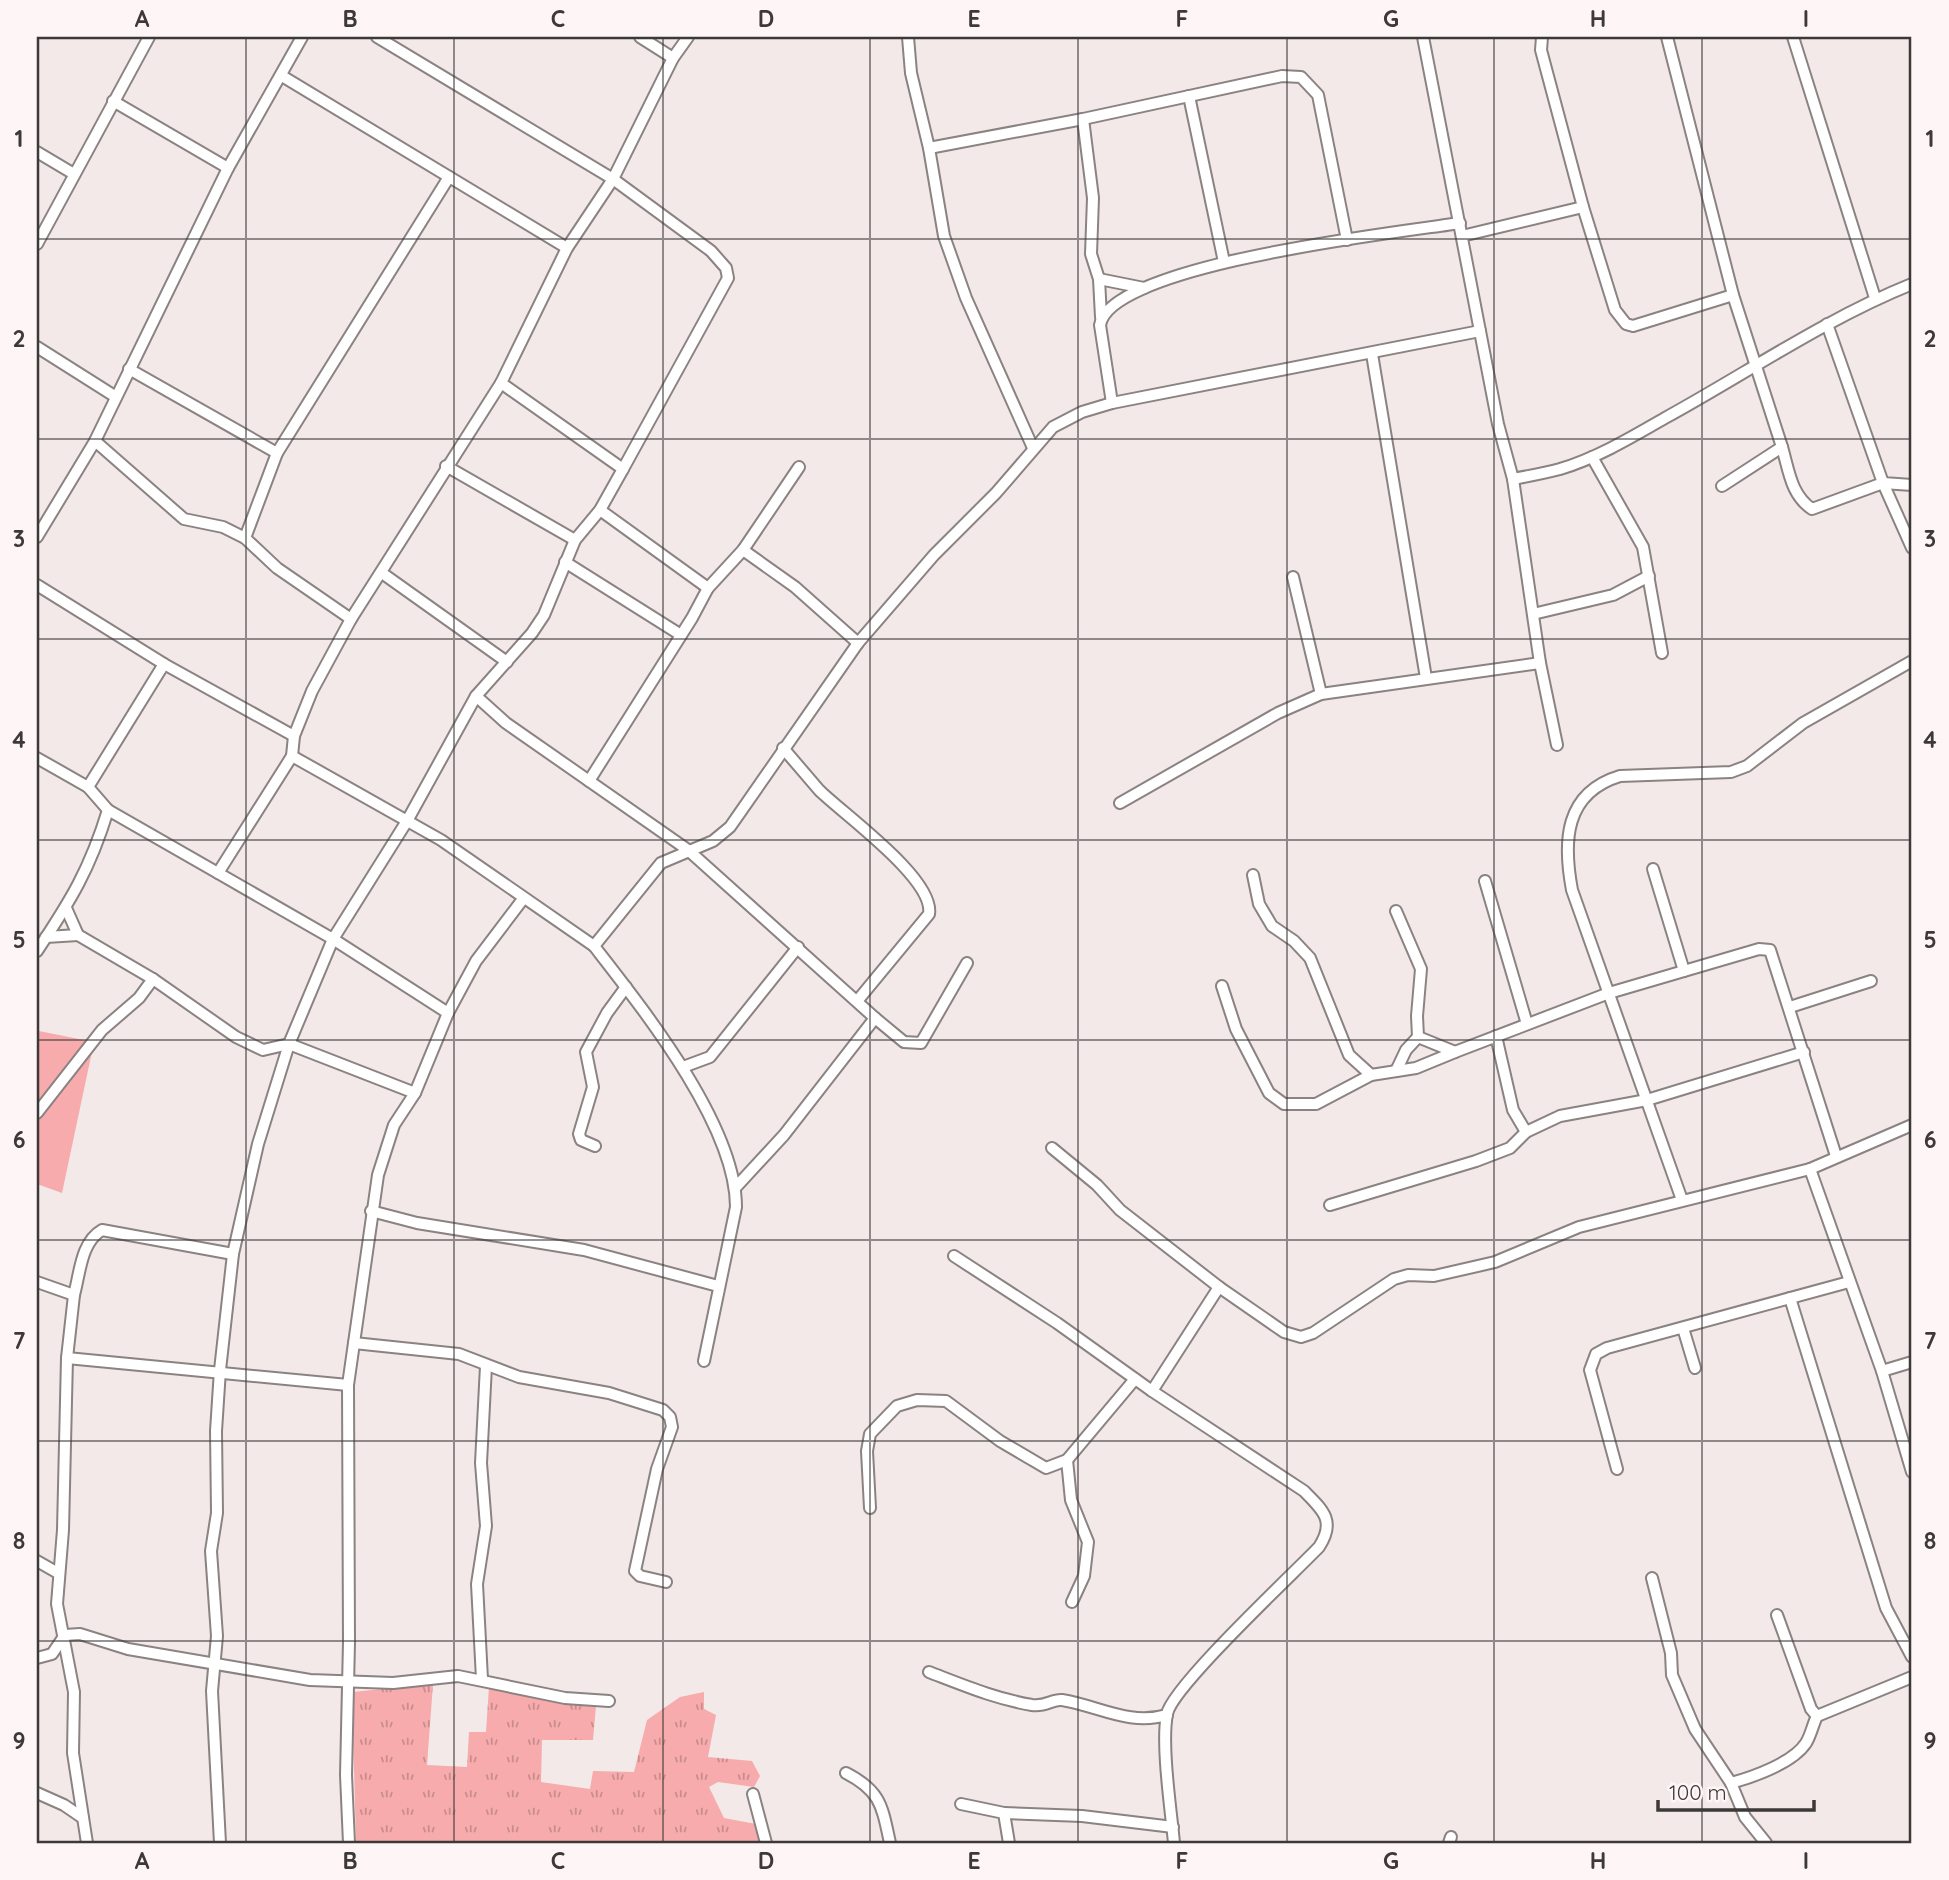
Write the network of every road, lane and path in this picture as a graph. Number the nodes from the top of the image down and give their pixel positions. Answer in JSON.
{"nodes":[{"id":1,"x":149,"y":37,"type":"edge"},
{"id":2,"x":302,"y":37,"type":"edge"},
{"id":3,"x":377,"y":37,"type":"edge"},
{"id":4,"x":640,"y":37,"type":"edge"},
{"id":5,"x":688,"y":37,"type":"edge"},
{"id":6,"x":908,"y":37,"type":"edge"},
{"id":7,"x":1423,"y":37,"type":"edge"},
{"id":8,"x":1542,"y":37,"type":"edge"},
{"id":9,"x":1667,"y":37,"type":"edge"},
{"id":10,"x":1794,"y":37,"type":"edge"},
{"id":11,"x":673,"y":58,"type":"junction"},
{"id":12,"x":282,"y":76,"type":"junction"},
{"id":13,"x":1189,"y":96,"type":"junction"},
{"id":14,"x":113,"y":101,"type":"junction"},
{"id":15,"x":1083,"y":120,"type":"junction"},
{"id":16,"x":929,"y":148,"type":"junction"},
{"id":17,"x":37,"y":152,"type":"edge"},
{"id":18,"x":228,"y":168,"type":"junction"},
{"id":19,"x":74,"y":174,"type":"junction"},
{"id":20,"x":449,"y":177,"type":"junction"},
{"id":21,"x":613,"y":179,"type":"junction"},
{"id":22,"x":1583,"y":207,"type":"junction"},
{"id":23,"x":1460,"y":223,"type":"junction"},
{"id":24,"x":1462,"y":236,"type":"junction"},
{"id":25,"x":1347,"y":240,"type":"junction"},
{"id":26,"x":37,"y":244,"type":"edge"},
{"id":27,"x":566,"y":248,"type":"junction"},
{"id":28,"x":1224,"y":262,"type":"junction"},
{"id":29,"x":1099,"y":279,"type":"junction"},
{"id":30,"x":1912,"y":284,"type":"edge"},
{"id":31,"x":1146,"y":288,"type":"junction"},
{"id":32,"x":1733,"y":295,"type":"junction"},
{"id":33,"x":1875,"y":298,"type":"junction"},
{"id":34,"x":1101,"y":317,"type":"junction"},
{"id":35,"x":1827,"y":324,"type":"junction"},
{"id":36,"x":1480,"y":331,"type":"junction"},
{"id":37,"x":37,"y":347,"type":"edge"},
{"id":38,"x":1372,"y":354,"type":"junction"},
{"id":39,"x":1757,"y":367,"type":"junction"},
{"id":40,"x":129,"y":369,"type":"junction"},
{"id":41,"x":501,"y":383,"type":"junction"},
{"id":42,"x":116,"y":397,"type":"junction"},
{"id":43,"x":1112,"y":403,"type":"junction"},
{"id":44,"x":95,"y":441,"type":"junction"},
{"id":45,"x":1782,"y":447,"type":"junction"},
{"id":46,"x":1033,"y":448,"type":"junction"},
{"id":47,"x":276,"y":453,"type":"junction"},
{"id":48,"x":1592,"y":457,"type":"junction"},
{"id":49,"x":446,"y":466,"type":"junction"},
{"id":50,"x":799,"y":467,"type":"dead end"},
{"id":51,"x":623,"y":469,"type":"junction"},
{"id":52,"x":1513,"y":479,"type":"junction"},
{"id":53,"x":1883,"y":483,"type":"junction"},
{"id":54,"x":1912,"y":485,"type":"edge"},
{"id":55,"x":1722,"y":486,"type":"dead end"},
{"id":56,"x":600,"y":510,"type":"junction"},
{"id":57,"x":37,"y":537,"type":"edge"},
{"id":58,"x":246,"y":538,"type":"junction"},
{"id":59,"x":575,"y":540,"type":"junction"},
{"id":60,"x":1912,"y":548,"type":"edge"},
{"id":61,"x":743,"y":550,"type":"junction"},
{"id":62,"x":565,"y":562,"type":"junction"},
{"id":63,"x":382,"y":573,"type":"junction"},
{"id":64,"x":1649,"y":576,"type":"junction"},
{"id":65,"x":1293,"y":577,"type":"dead end"},
{"id":66,"x":37,"y":585,"type":"edge"},
{"id":67,"x":708,"y":588,"type":"junction"},
{"id":68,"x":1533,"y":614,"type":"junction"},
{"id":69,"x":351,"y":619,"type":"junction"},
{"id":70,"x":681,"y":635,"type":"junction"},
{"id":71,"x":858,"y":643,"type":"junction"},
{"id":72,"x":1662,"y":653,"type":"dead end"},
{"id":73,"x":1912,"y":661,"type":"edge"},
{"id":74,"x":507,"y":662,"type":"junction"},
{"id":75,"x":1540,"y":663,"type":"junction"},
{"id":76,"x":164,"y":664,"type":"junction"},
{"id":77,"x":1426,"y":678,"type":"junction"},
{"id":78,"x":1321,"y":694,"type":"junction"},
{"id":79,"x":476,"y":696,"type":"junction"},
{"id":80,"x":295,"y":736,"type":"junction"},
{"id":81,"x":1557,"y":745,"type":"dead end"},
{"id":82,"x":783,"y":748,"type":"junction"},
{"id":83,"x":292,"y":756,"type":"junction"},
{"id":84,"x":37,"y":758,"type":"edge"},
{"id":85,"x":589,"y":781,"type":"junction"},
{"id":86,"x":88,"y":787,"type":"junction"},
{"id":87,"x":1120,"y":803,"type":"dead end"},
{"id":88,"x":108,"y":810,"type":"junction"},
{"id":89,"x":407,"y":821,"type":"junction"},
{"id":90,"x":688,"y":850,"type":"junction"},
{"id":91,"x":1653,"y":869,"type":"dead end"},
{"id":92,"x":218,"y":873,"type":"junction"},
{"id":93,"x":1253,"y":875,"type":"dead end"},
{"id":94,"x":1485,"y":881,"type":"dead end"},
{"id":95,"x":523,"y":899,"type":"junction"},
{"id":96,"x":65,"y":908,"type":"junction"},
{"id":97,"x":1396,"y":911,"type":"dead end"},
{"id":98,"x":78,"y":935,"type":"junction"},
{"id":99,"x":46,"y":937,"type":"junction"},
{"id":100,"x":333,"y":939,"type":"junction"},
{"id":101,"x":594,"y":946,"type":"junction"},
{"id":102,"x":798,"y":947,"type":"junction"},
{"id":103,"x":37,"y":951,"type":"edge"},
{"id":104,"x":967,"y":963,"type":"dead end"},
{"id":105,"x":1684,"y":971,"type":"junction"},
{"id":106,"x":153,"y":979,"type":"junction"},
{"id":107,"x":1871,"y":981,"type":"dead end"},
{"id":108,"x":1222,"y":986,"type":"dead end"},
{"id":109,"x":626,"y":987,"type":"junction"},
{"id":110,"x":1609,"y":993,"type":"junction"},
{"id":111,"x":858,"y":1000,"type":"junction"},
{"id":112,"x":1790,"y":1007,"type":"junction"},
{"id":113,"x":448,"y":1013,"type":"junction"},
{"id":114,"x":875,"y":1018,"type":"junction"},
{"id":115,"x":1527,"y":1024,"type":"junction"},
{"id":116,"x":1496,"y":1036,"type":"junction"},
{"id":117,"x":1419,"y":1037,"type":"junction"},
{"id":118,"x":289,"y":1044,"type":"junction"},
{"id":119,"x":1455,"y":1052,"type":"junction"},
{"id":120,"x":1804,"y":1052,"type":"junction"},
{"id":121,"x":683,"y":1067,"type":"junction"},
{"id":122,"x":1396,"y":1070,"type":"junction"},
{"id":123,"x":1371,"y":1075,"type":"junction"},
{"id":124,"x":415,"y":1093,"type":"junction"},
{"id":125,"x":1647,"y":1100,"type":"junction"},
{"id":126,"x":37,"y":1113,"type":"edge"},
{"id":127,"x":1912,"y":1125,"type":"edge"},
{"id":128,"x":1526,"y":1132,"type":"junction"},
{"id":129,"x":595,"y":1146,"type":"dead end"},
{"id":130,"x":1052,"y":1148,"type":"dead end"},
{"id":131,"x":1836,"y":1156,"type":"junction"},
{"id":132,"x":1810,"y":1169,"type":"junction"},
{"id":133,"x":736,"y":1187,"type":"junction"},
{"id":134,"x":1682,"y":1200,"type":"junction"},
{"id":135,"x":1330,"y":1205,"type":"dead end"},
{"id":136,"x":371,"y":1211,"type":"junction"},
{"id":137,"x":233,"y":1254,"type":"junction"},
{"id":138,"x":954,"y":1256,"type":"dead end"},
{"id":139,"x":37,"y":1282,"type":"edge"},
{"id":140,"x":1849,"y":1282,"type":"junction"},
{"id":141,"x":719,"y":1286,"type":"junction"},
{"id":142,"x":1219,"y":1287,"type":"junction"},
{"id":143,"x":74,"y":1296,"type":"junction"},
{"id":144,"x":1790,"y":1298,"type":"junction"},
{"id":145,"x":1683,"y":1328,"type":"junction"},
{"id":146,"x":354,"y":1343,"type":"junction"},
{"id":147,"x":67,"y":1358,"type":"junction"},
{"id":148,"x":704,"y":1361,"type":"dead end"},
{"id":149,"x":1912,"y":1362,"type":"edge"},
{"id":150,"x":486,"y":1366,"type":"junction"},
{"id":151,"x":1695,"y":1368,"type":"dead end"},
{"id":152,"x":220,"y":1370,"type":"junction"},
{"id":153,"x":1882,"y":1371,"type":"junction"},
{"id":154,"x":1135,"y":1379,"type":"junction"},
{"id":155,"x":348,"y":1385,"type":"junction"},
{"id":156,"x":1152,"y":1391,"type":"junction"},
{"id":157,"x":1066,"y":1460,"type":"junction"},
{"id":158,"x":1617,"y":1469,"type":"dead end"},
{"id":159,"x":1912,"y":1472,"type":"edge"},
{"id":160,"x":870,"y":1508,"type":"dead end"},
{"id":161,"x":37,"y":1561,"type":"edge"},
{"id":162,"x":58,"y":1573,"type":"junction"},
{"id":163,"x":1652,"y":1578,"type":"dead end"},
{"id":164,"x":666,"y":1582,"type":"dead end"},
{"id":165,"x":1072,"y":1602,"type":"dead end"},
{"id":166,"x":1777,"y":1615,"type":"dead end"},
{"id":167,"x":65,"y":1635,"type":"junction"},
{"id":168,"x":1912,"y":1657,"type":"edge"},
{"id":169,"x":37,"y":1658,"type":"edge"},
{"id":170,"x":213,"y":1662,"type":"junction"},
{"id":171,"x":929,"y":1672,"type":"dead end"},
{"id":172,"x":1912,"y":1677,"type":"edge"},
{"id":173,"x":482,"y":1679,"type":"junction"},
{"id":174,"x":346,"y":1681,"type":"junction"},
{"id":175,"x":609,"y":1701,"type":"dead end"},
{"id":176,"x":1167,"y":1715,"type":"junction"},
{"id":177,"x":1816,"y":1716,"type":"junction"},
{"id":178,"x":846,"y":1773,"type":"dead end"},
{"id":179,"x":1731,"y":1783,"type":"junction"},
{"id":180,"x":37,"y":1793,"type":"edge"},
{"id":181,"x":754,"y":1794,"type":"dead end"},
{"id":182,"x":79,"y":1795,"type":"junction"},
{"id":183,"x":961,"y":1804,"type":"dead end"},
{"id":184,"x":64,"y":1805,"type":"junction"},
{"id":185,"x":1004,"y":1813,"type":"junction"},
{"id":186,"x":83,"y":1818,"type":"junction"},
{"id":187,"x":1173,"y":1827,"type":"junction"},
{"id":188,"x":87,"y":1843,"type":"edge"},
{"id":189,"x":220,"y":1843,"type":"edge"},
{"id":190,"x":349,"y":1843,"type":"edge"},
{"id":191,"x":766,"y":1843,"type":"edge"},
{"id":192,"x":890,"y":1843,"type":"edge"},
{"id":193,"x":1009,"y":1843,"type":"edge"},
{"id":194,"x":1174,"y":1843,"type":"edge"},
{"id":195,"x":1766,"y":1843,"type":"edge"}],
"edges":[{"from":1,"to":14,"type":"street"},
{"from":2,"to":12,"type":"street"},
{"from":3,"to":21,"type":"street"},
{"from":4,"to":11,"type":"street"},
{"from":5,"to":11,"type":"street"},
{"from":6,"to":16,"type":"street"},
{"from":7,"to":23,"type":"street"},
{"from":8,"to":22,"type":"street"},
{"from":9,"to":32,"type":"street"},
{"from":10,"to":33,"type":"street"},
{"from":11,"to":21,"type":"street"},
{"from":12,"to":18,"type":"street"},
{"from":12,"to":20,"type":"street"},
{"from":13,"to":15,"type":"street"},
{"from":13,"to":25,"type":"street"},
{"from":13,"to":28,"type":"street"},
{"from":14,"to":18,"type":"street"},
{"from":14,"to":19,"type":"street"},
{"from":15,"to":16,"type":"street"},
{"from":15,"to":29,"type":"street"},
{"from":16,"to":46,"type":"street"},
{"from":17,"to":19,"type":"street"},
{"from":18,"to":40,"type":"street"},
{"from":19,"to":26,"type":"street"},
{"from":20,"to":27,"type":"street"},
{"from":20,"to":47,"type":"street"},
{"from":21,"to":27,"type":"street"},
{"from":21,"to":51,"type":"street"},
{"from":22,"to":24,"type":"street"},
{"from":22,"to":32,"type":"street"},
{"from":23,"to":24,"type":"street"},
{"from":23,"to":25,"type":"street"},
{"from":24,"to":36,"type":"street"},
{"from":25,"to":28,"type":"street"},
{"from":27,"to":41,"type":"street"},
{"from":28,"to":31,"type":"street"},
{"from":29,"to":31,"type":"street"},
{"from":29,"to":34,"type":"street"},
{"from":30,"to":33,"type":"street"},
{"from":31,"to":34,"type":"street"},
{"from":32,"to":39,"type":"street"},
{"from":33,"to":35,"type":"street"},
{"from":34,"to":43,"type":"street"},
{"from":35,"to":39,"type":"street"},
{"from":35,"to":53,"type":"street"},
{"from":36,"to":38,"type":"street"},
{"from":36,"to":52,"type":"street"},
{"from":37,"to":42,"type":"street"},
{"from":38,"to":43,"type":"street"},
{"from":38,"to":77,"type":"street"},
{"from":39,"to":45,"type":"street"},
{"from":39,"to":48,"type":"street"},
{"from":40,"to":42,"type":"street"},
{"from":40,"to":47,"type":"street"},
{"from":41,"to":49,"type":"street"},
{"from":41,"to":51,"type":"street"},
{"from":42,"to":44,"type":"street"},
{"from":43,"to":46,"type":"street"},
{"from":44,"to":57,"type":"street"},
{"from":44,"to":58,"type":"street"},
{"from":45,"to":53,"type":"street"},
{"from":45,"to":55,"type":"street"},
{"from":46,"to":71,"type":"street"},
{"from":47,"to":58,"type":"street"},
{"from":48,"to":52,"type":"street"},
{"from":48,"to":64,"type":"street"},
{"from":49,"to":59,"type":"street"},
{"from":49,"to":63,"type":"street"},
{"from":50,"to":61,"type":"street"},
{"from":51,"to":56,"type":"street"},
{"from":52,"to":68,"type":"street"},
{"from":53,"to":54,"type":"street"},
{"from":53,"to":60,"type":"street"},
{"from":56,"to":59,"type":"street"},
{"from":56,"to":67,"type":"street"},
{"from":58,"to":69,"type":"street"},
{"from":59,"to":62,"type":"street"},
{"from":61,"to":67,"type":"street"},
{"from":61,"to":71,"type":"street"},
{"from":62,"to":70,"type":"street"},
{"from":62,"to":74,"type":"street"},
{"from":63,"to":69,"type":"street"},
{"from":63,"to":74,"type":"street"},
{"from":64,"to":68,"type":"street"},
{"from":64,"to":72,"type":"street"},
{"from":65,"to":78,"type":"street"},
{"from":66,"to":76,"type":"street"},
{"from":67,"to":70,"type":"street"},
{"from":68,"to":75,"type":"street"},
{"from":69,"to":80,"type":"street"},
{"from":70,"to":85,"type":"street"},
{"from":71,"to":82,"type":"street"},
{"from":73,"to":110,"type":"street"},
{"from":74,"to":79,"type":"street"},
{"from":75,"to":77,"type":"street"},
{"from":75,"to":81,"type":"street"},
{"from":76,"to":80,"type":"street"},
{"from":76,"to":86,"type":"street"},
{"from":77,"to":78,"type":"street"},
{"from":78,"to":87,"type":"street"},
{"from":79,"to":85,"type":"street"},
{"from":79,"to":89,"type":"street"},
{"from":80,"to":83,"type":"street"},
{"from":82,"to":90,"type":"street"},
{"from":82,"to":111,"type":"street"},
{"from":83,"to":89,"type":"street"},
{"from":83,"to":92,"type":"street"},
{"from":84,"to":86,"type":"street"},
{"from":85,"to":90,"type":"street"},
{"from":86,"to":88,"type":"street"},
{"from":88,"to":92,"type":"street"},
{"from":88,"to":96,"type":"street"},
{"from":89,"to":95,"type":"street"},
{"from":89,"to":100,"type":"street"},
{"from":90,"to":101,"type":"street"},
{"from":90,"to":102,"type":"street"},
{"from":91,"to":105,"type":"street"},
{"from":92,"to":100,"type":"street"},
{"from":93,"to":123,"type":"street"},
{"from":94,"to":115,"type":"street"},
{"from":95,"to":101,"type":"street"},
{"from":95,"to":113,"type":"street"},
{"from":96,"to":98,"type":"street"},
{"from":96,"to":99,"type":"street"},
{"from":97,"to":117,"type":"street"},
{"from":98,"to":99,"type":"street"},
{"from":98,"to":106,"type":"street"},
{"from":99,"to":103,"type":"street"},
{"from":100,"to":113,"type":"street"},
{"from":100,"to":118,"type":"street"},
{"from":101,"to":109,"type":"street"},
{"from":102,"to":111,"type":"street"},
{"from":102,"to":121,"type":"street"},
{"from":104,"to":114,"type":"street"},
{"from":105,"to":110,"type":"street"},
{"from":105,"to":112,"type":"street"},
{"from":106,"to":118,"type":"street"},
{"from":106,"to":126,"type":"street"},
{"from":107,"to":112,"type":"street"},
{"from":108,"to":123,"type":"street"},
{"from":109,"to":121,"type":"street"},
{"from":109,"to":129,"type":"street"},
{"from":110,"to":115,"type":"street"},
{"from":110,"to":125,"type":"street"},
{"from":111,"to":114,"type":"street"},
{"from":112,"to":120,"type":"street"},
{"from":113,"to":124,"type":"street"},
{"from":114,"to":133,"type":"street"},
{"from":115,"to":116,"type":"street"},
{"from":116,"to":119,"type":"street"},
{"from":116,"to":128,"type":"street"},
{"from":117,"to":119,"type":"street"},
{"from":117,"to":122,"type":"street"},
{"from":118,"to":124,"type":"street"},
{"from":118,"to":137,"type":"street"},
{"from":119,"to":122,"type":"street"},
{"from":120,"to":125,"type":"street"},
{"from":120,"to":131,"type":"street"},
{"from":121,"to":133,"type":"street"},
{"from":122,"to":123,"type":"street"},
{"from":124,"to":136,"type":"street"},
{"from":125,"to":128,"type":"street"},
{"from":125,"to":134,"type":"street"},
{"from":127,"to":131,"type":"street"},
{"from":128,"to":135,"type":"street"},
{"from":130,"to":142,"type":"street"},
{"from":131,"to":132,"type":"street"},
{"from":132,"to":134,"type":"street"},
{"from":132,"to":140,"type":"street"},
{"from":133,"to":141,"type":"street"},
{"from":134,"to":142,"type":"street"},
{"from":136,"to":141,"type":"street"},
{"from":136,"to":146,"type":"street"},
{"from":137,"to":143,"type":"street"},
{"from":137,"to":152,"type":"street"},
{"from":138,"to":154,"type":"street"},
{"from":139,"to":143,"type":"street"},
{"from":140,"to":144,"type":"street"},
{"from":140,"to":153,"type":"street"},
{"from":141,"to":148,"type":"street"},
{"from":142,"to":156,"type":"street"},
{"from":143,"to":147,"type":"street"},
{"from":144,"to":145,"type":"street"},
{"from":144,"to":168,"type":"street"},
{"from":145,"to":151,"type":"street"},
{"from":145,"to":158,"type":"street"},
{"from":146,"to":150,"type":"street"},
{"from":146,"to":155,"type":"street"},
{"from":147,"to":152,"type":"street"},
{"from":147,"to":162,"type":"street"},
{"from":149,"to":153,"type":"street"},
{"from":150,"to":164,"type":"street"},
{"from":150,"to":173,"type":"street"},
{"from":152,"to":155,"type":"street"},
{"from":152,"to":170,"type":"street"},
{"from":153,"to":159,"type":"street"},
{"from":154,"to":156,"type":"street"},
{"from":154,"to":157,"type":"street"},
{"from":155,"to":174,"type":"street"},
{"from":156,"to":176,"type":"street"},
{"from":157,"to":160,"type":"street"},
{"from":157,"to":165,"type":"street"},
{"from":161,"to":162,"type":"street"},
{"from":162,"to":167,"type":"street"},
{"from":163,"to":179,"type":"street"},
{"from":166,"to":177,"type":"street"},
{"from":167,"to":169,"type":"street"},
{"from":167,"to":170,"type":"street"},
{"from":167,"to":182,"type":"street"},
{"from":170,"to":174,"type":"street"},
{"from":170,"to":189,"type":"street"},
{"from":171,"to":176,"type":"street"},
{"from":172,"to":177,"type":"street"},
{"from":173,"to":174,"type":"street"},
{"from":173,"to":175,"type":"street"},
{"from":174,"to":190,"type":"street"},
{"from":176,"to":187,"type":"street"},
{"from":177,"to":179,"type":"street"},
{"from":178,"to":192,"type":"street"},
{"from":179,"to":195,"type":"street"},
{"from":180,"to":184,"type":"street"},
{"from":181,"to":191,"type":"street"},
{"from":182,"to":184,"type":"street"},
{"from":182,"to":186,"type":"street"},
{"from":183,"to":185,"type":"street"},
{"from":184,"to":186,"type":"street"},
{"from":185,"to":187,"type":"street"},
{"from":185,"to":193,"type":"street"},
{"from":186,"to":188,"type":"street"},
{"from":187,"to":194,"type":"street"}]}
